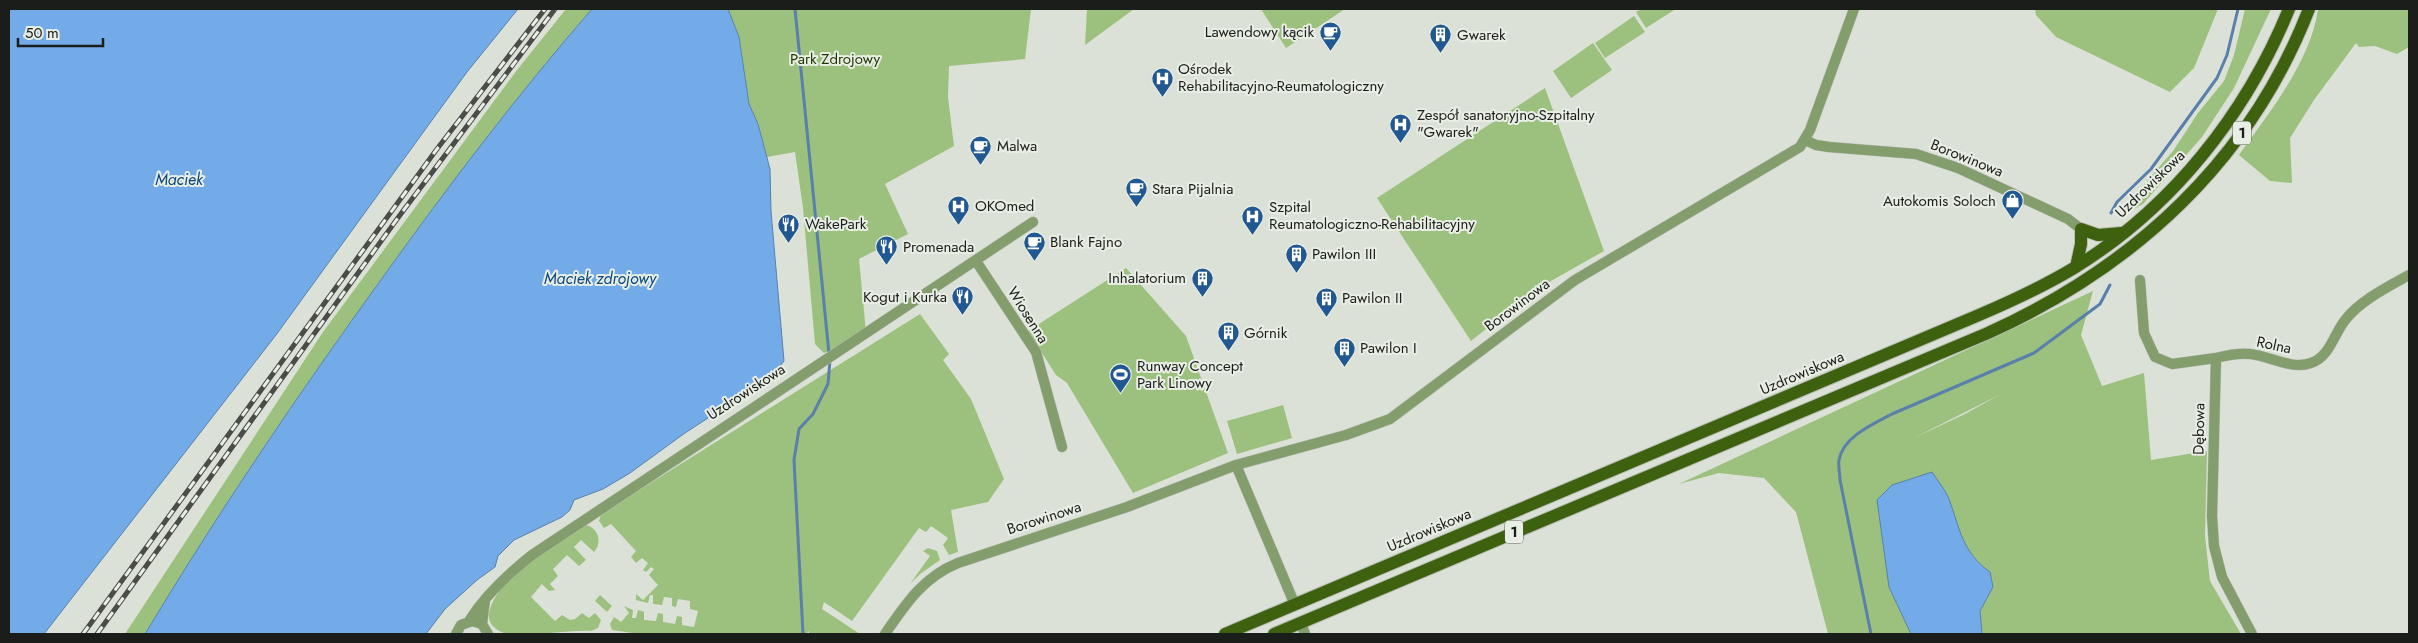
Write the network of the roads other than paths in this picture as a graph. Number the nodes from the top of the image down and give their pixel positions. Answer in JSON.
{"nodes":[{"id":1,"x":1854,"y":9,"type":"edge"},
{"id":2,"x":2289,"y":9,"type":"edge"},
{"id":3,"x":2309,"y":9,"type":"edge"},
{"id":4,"x":1805,"y":140,"type":"junction"},
{"id":5,"x":1033,"y":222,"type":"dead end"},
{"id":6,"x":2081,"y":229,"type":"junction"},
{"id":7,"x":2123,"y":233,"type":"junction"},
{"id":8,"x":976,"y":260,"type":"junction"},
{"id":9,"x":2076,"y":267,"type":"junction"},
{"id":10,"x":2409,"y":275,"type":"edge"},
{"id":11,"x":2140,"y":280,"type":"dead end"},
{"id":12,"x":2216,"y":358,"type":"junction"},
{"id":13,"x":1062,"y":447,"type":"dead end"},
{"id":14,"x":1236,"y":465,"type":"junction"},
{"id":15,"x":1318,"y":595,"type":"junction"},
{"id":16,"x":485,"y":600,"type":"junction"},
{"id":17,"x":1294,"y":605,"type":"junction"},
{"id":18,"x":469,"y":621,"type":"junction"},
{"id":19,"x":1303,"y":628,"type":"edge"},
{"id":20,"x":488,"y":631,"type":"edge"},
{"id":21,"x":456,"y":634,"type":"edge"},
{"id":22,"x":885,"y":634,"type":"edge"},
{"id":23,"x":1225,"y":634,"type":"edge"},
{"id":24,"x":1274,"y":634,"type":"edge"},
{"id":25,"x":2252,"y":634,"type":"edge"}],
"edges":[{"from":1,"to":4,"type":"street","name":"Borowinowa"},
{"from":2,"to":7,"type":"main road","name":"Uzdrowiskowa","number":"1"},
{"from":3,"to":19,"type":"main road","number":"1"},
{"from":4,"to":6,"type":"street","name":"Borowinowa"},
{"from":4,"to":14,"type":"street","name":"Borowinowa"},
{"from":5,"to":8,"type":"street","name":"Uzdrowiskowa"},
{"from":6,"to":7,"type":"main road"},
{"from":6,"to":9,"type":"main road"},
{"from":7,"to":9,"type":"main road","name":"Uzdrowiskowa","number":"1"},
{"from":8,"to":13,"type":"street","name":"Wiosenna"},
{"from":8,"to":16,"type":"street","name":"Uzdrowiskowa"},
{"from":9,"to":15,"type":"main road","name":"Uzdrowiskowa","number":"1"},
{"from":10,"to":12,"type":"street","name":"Rolna"},
{"from":11,"to":12,"type":"street"},
{"from":12,"to":25,"type":"street","name":"Dębowa"},
{"from":14,"to":17,"type":"street"},
{"from":14,"to":22,"type":"street","name":"Borowinowa"},
{"from":15,"to":17,"type":"main road","name":"Uzdrowiskowa","number":"1"},
{"from":15,"to":19,"type":"main road"},
{"from":16,"to":18,"type":"street","name":"Uzdrowiskowa"},
{"from":16,"to":20,"type":"street"},
{"from":17,"to":23,"type":"main road","name":"Uzdrowiskowa","number":"1"},
{"from":18,"to":20,"type":"street"},
{"from":18,"to":21,"type":"street","name":"Uzdrowiskowa"},
{"from":19,"to":24,"type":"main road","number":"1"}]}
